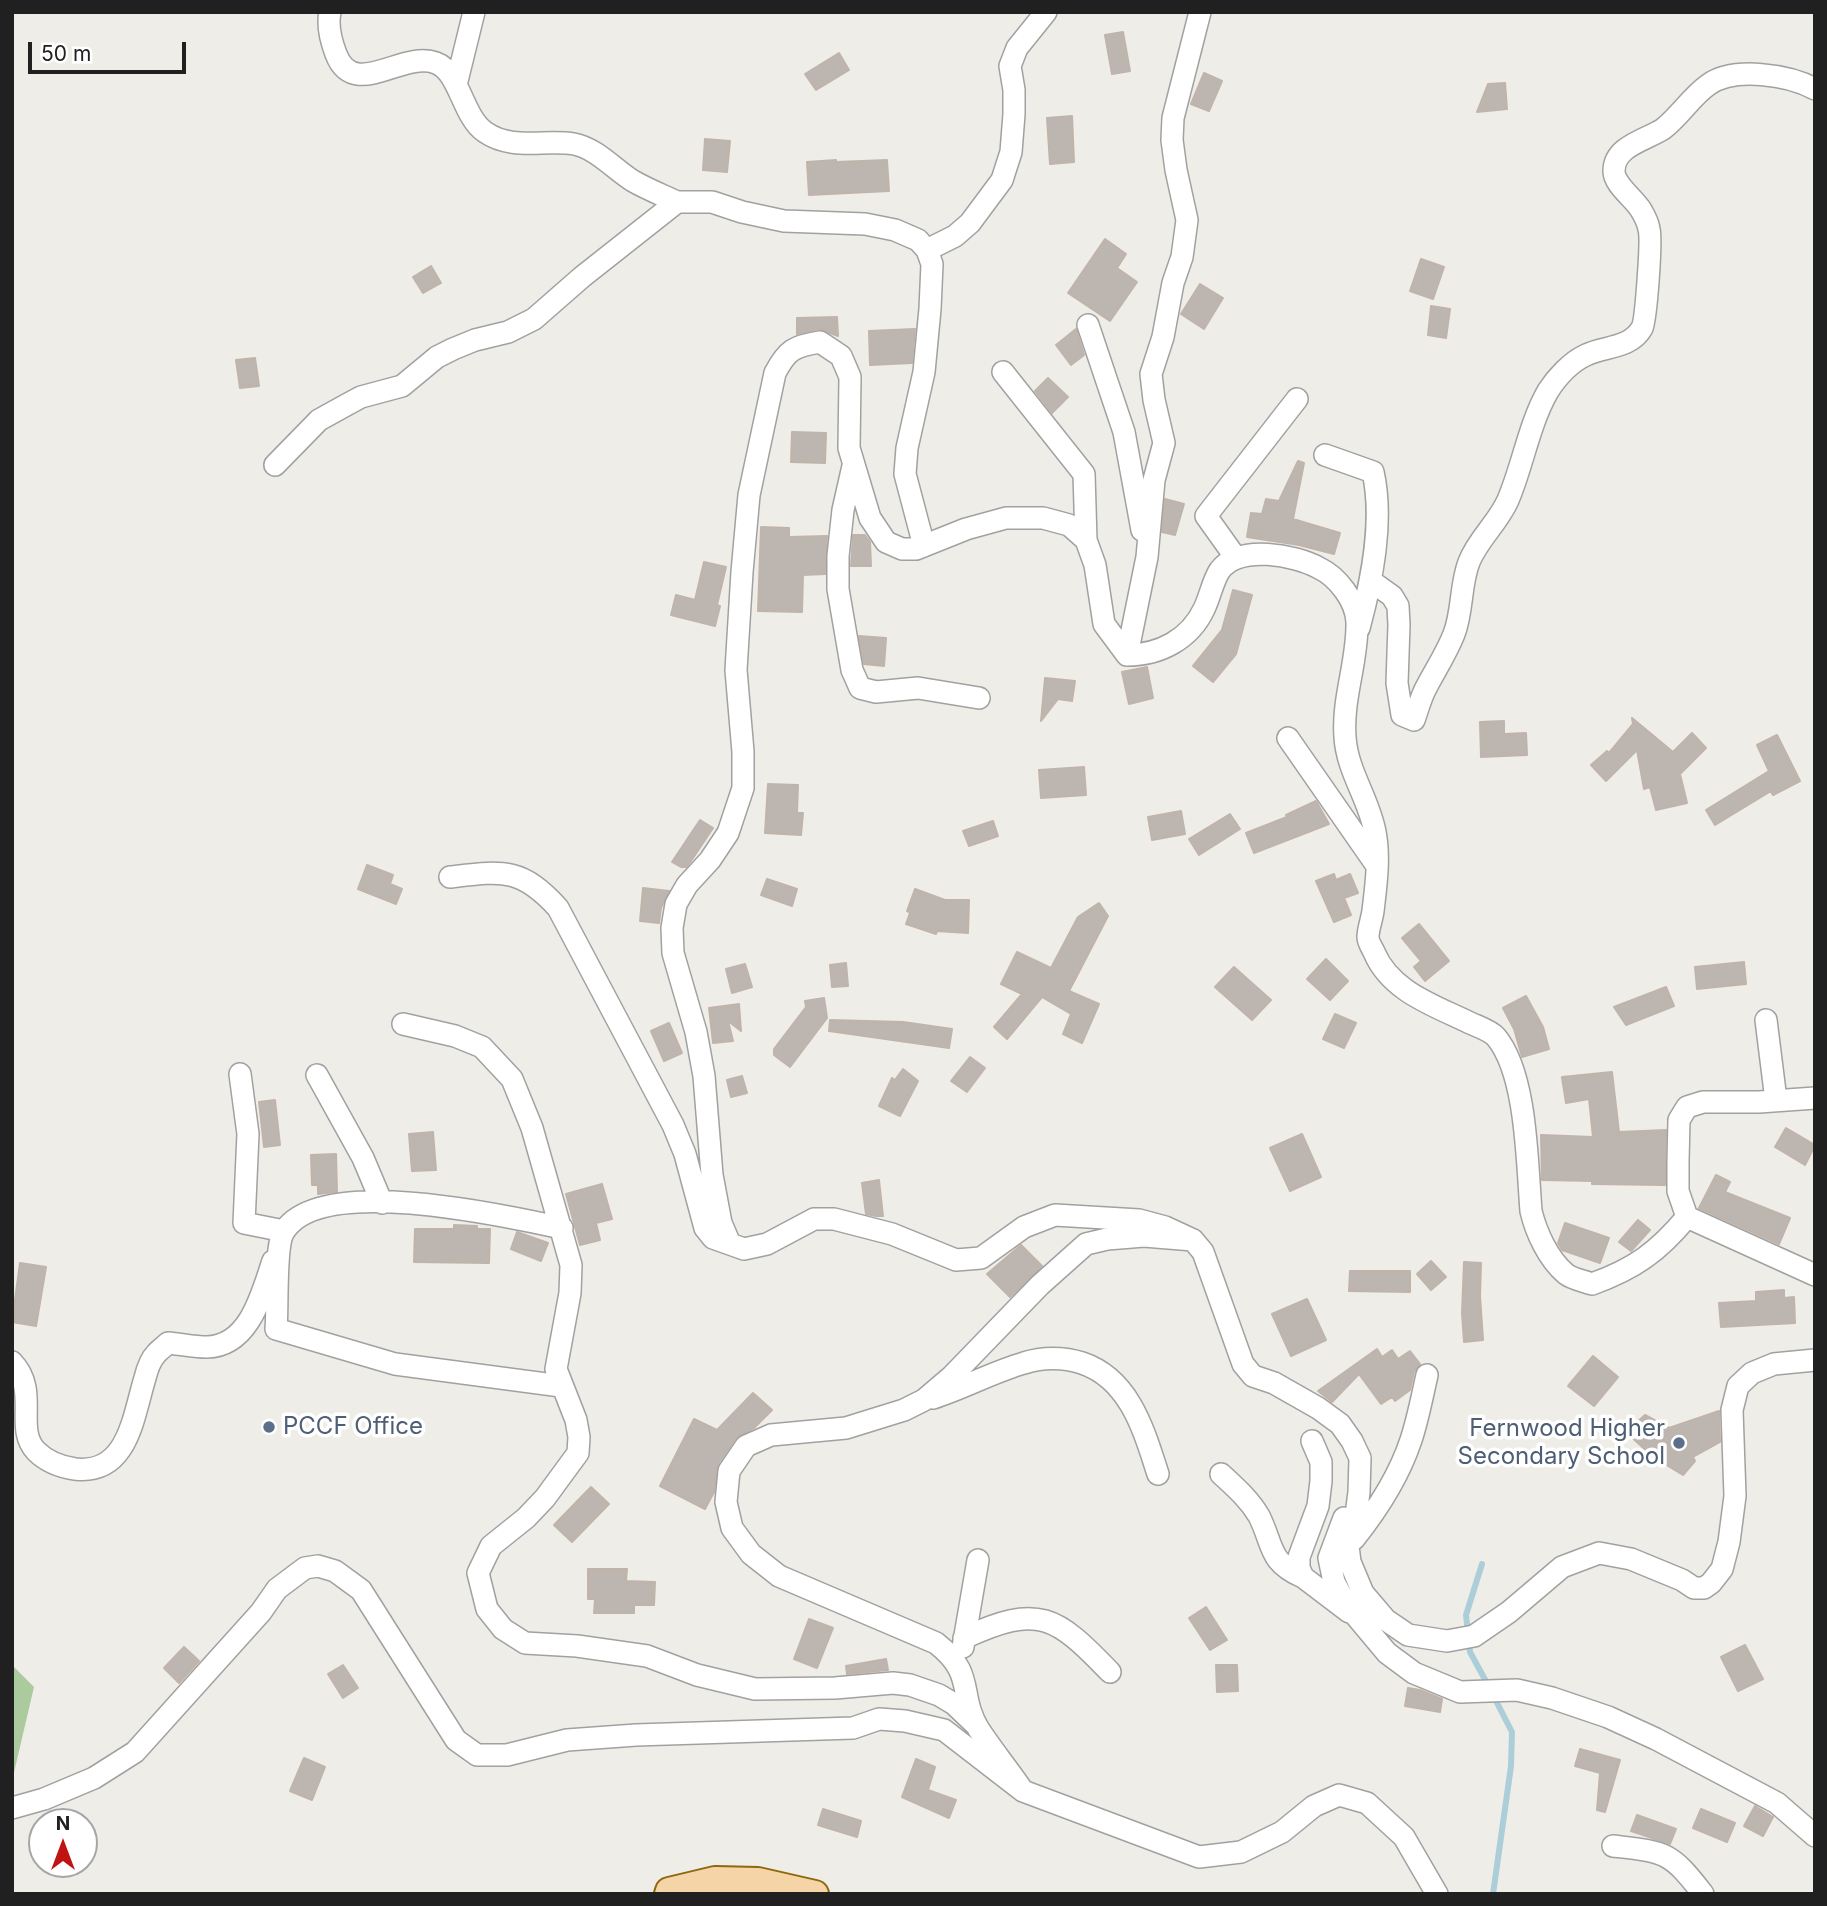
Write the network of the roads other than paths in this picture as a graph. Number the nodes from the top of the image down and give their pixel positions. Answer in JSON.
{"nodes":[{"id":1,"x":330,"y":12,"type":"edge"},
{"id":2,"x":474,"y":12,"type":"edge"},
{"id":3,"x":1046,"y":12,"type":"edge"},
{"id":4,"x":1200,"y":12,"type":"edge"},
{"id":5,"x":456,"y":85,"type":"junction"},
{"id":6,"x":1815,"y":89,"type":"edge"},
{"id":7,"x":677,"y":202,"type":"junction"},
{"id":8,"x":927,"y":250,"type":"junction"},
{"id":9,"x":1088,"y":325,"type":"dead end"},
{"id":10,"x":1003,"y":372,"type":"dead end"},
{"id":11,"x":1297,"y":399,"type":"dead end"},
{"id":12,"x":1325,"y":455,"type":"dead end"},
{"id":13,"x":854,"y":464,"type":"junction"},
{"id":14,"x":275,"y":465,"type":"dead end"},
{"id":15,"x":1086,"y":540,"type":"junction"},
{"id":16,"x":924,"y":546,"type":"junction"},
{"id":17,"x":1147,"y":556,"type":"junction"},
{"id":18,"x":1236,"y":558,"type":"junction"},
{"id":19,"x":1371,"y":581,"type":"junction"},
{"id":20,"x":1356,"y":640,"type":"junction"},
{"id":21,"x":1127,"y":655,"type":"junction"},
{"id":22,"x":979,"y":698,"type":"dead end"},
{"id":23,"x":1288,"y":738,"type":"dead end"},
{"id":24,"x":1377,"y":866,"type":"junction"},
{"id":25,"x":450,"y":877,"type":"dead end"},
{"id":26,"x":1766,"y":1020,"type":"dead end"},
{"id":27,"x":403,"y":1024,"type":"dead end"},
{"id":28,"x":240,"y":1074,"type":"dead end"},
{"id":29,"x":317,"y":1075,"type":"dead end"},
{"id":30,"x":1815,"y":1098,"type":"edge"},
{"id":31,"x":1776,"y":1100,"type":"junction"},
{"id":32,"x":382,"y":1203,"type":"junction"},
{"id":33,"x":1687,"y":1217,"type":"junction"},
{"id":34,"x":562,"y":1228,"type":"junction"},
{"id":35,"x":281,"y":1238,"type":"junction"},
{"id":36,"x":1193,"y":1240,"type":"junction"},
{"id":37,"x":730,"y":1244,"type":"junction"},
{"id":38,"x":1815,"y":1275,"type":"edge"},
{"id":39,"x":1815,"y":1360,"type":"edge"},
{"id":40,"x":12,"y":1362,"type":"edge"},
{"id":41,"x":1427,"y":1375,"type":"dead end"},
{"id":42,"x":561,"y":1386,"type":"junction"},
{"id":43,"x":925,"y":1400,"type":"junction"},
{"id":44,"x":1312,"y":1441,"type":"dead end"},
{"id":45,"x":1157,"y":1474,"type":"dead end"},
{"id":46,"x":1221,"y":1474,"type":"dead end"},
{"id":47,"x":1359,"y":1492,"type":"junction"},
{"id":48,"x":1348,"y":1546,"type":"junction"},
{"id":49,"x":978,"y":1559,"type":"dead end"},
{"id":50,"x":1303,"y":1577,"type":"junction"},
{"id":51,"x":1359,"y":1619,"type":"junction"},
{"id":52,"x":964,"y":1638,"type":"junction"},
{"id":53,"x":960,"y":1667,"type":"junction"},
{"id":54,"x":1110,"y":1672,"type":"dead end"},
{"id":55,"x":977,"y":1726,"type":"junction"},
{"id":56,"x":1023,"y":1791,"type":"junction"},
{"id":57,"x":12,"y":1808,"type":"edge"},
{"id":58,"x":1815,"y":1836,"type":"edge"},
{"id":59,"x":1613,"y":1846,"type":"dead end"},
{"id":60,"x":668,"y":1894,"type":"edge"},
{"id":61,"x":815,"y":1894,"type":"edge"},
{"id":62,"x":1437,"y":1894,"type":"edge"},
{"id":63,"x":1703,"y":1894,"type":"edge"}],
"edges":[{"from":1,"to":5,"type":"street"},
{"from":2,"to":5,"type":"street"},
{"from":3,"to":8,"type":"street"},
{"from":4,"to":17,"type":"street"},
{"from":5,"to":7,"type":"street"},
{"from":6,"to":19,"type":"street"},
{"from":7,"to":8,"type":"street"},
{"from":7,"to":14,"type":"street"},
{"from":8,"to":16,"type":"street"},
{"from":9,"to":17,"type":"street"},
{"from":10,"to":15,"type":"street"},
{"from":11,"to":18,"type":"street"},
{"from":12,"to":19,"type":"street"},
{"from":13,"to":16,"type":"street"},
{"from":13,"to":22,"type":"street"},
{"from":13,"to":37,"type":"street"},
{"from":15,"to":16,"type":"street"},
{"from":15,"to":21,"type":"street"},
{"from":17,"to":21,"type":"street"},
{"from":18,"to":20,"type":"street"},
{"from":18,"to":21,"type":"street"},
{"from":19,"to":20,"type":"street"},
{"from":20,"to":24,"type":"street"},
{"from":23,"to":24,"type":"street"},
{"from":24,"to":33,"type":"street"},
{"from":25,"to":37,"type":"street"},
{"from":26,"to":31,"type":"street"},
{"from":27,"to":34,"type":"street"},
{"from":28,"to":35,"type":"street"},
{"from":29,"to":32,"type":"street"},
{"from":30,"to":31,"type":"street"},
{"from":31,"to":33,"type":"street"},
{"from":32,"to":34,"type":"street"},
{"from":32,"to":35,"type":"street"},
{"from":33,"to":38,"type":"street"},
{"from":34,"to":42,"type":"street"},
{"from":35,"to":40,"type":"street"},
{"from":35,"to":42,"type":"street"},
{"from":36,"to":37,"type":"street"},
{"from":36,"to":43,"type":"street"},
{"from":36,"to":47,"type":"street"},
{"from":39,"to":48,"type":"street"},
{"from":41,"to":48,"type":"street"},
{"from":42,"to":55,"type":"street"},
{"from":43,"to":45,"type":"street"},
{"from":43,"to":53,"type":"street"},
{"from":44,"to":50,"type":"street"},
{"from":46,"to":50,"type":"street"},
{"from":47,"to":48,"type":"street"},
{"from":47,"to":51,"type":"street"},
{"from":49,"to":52,"type":"street"},
{"from":50,"to":51,"type":"street"},
{"from":51,"to":58,"type":"street"},
{"from":52,"to":53,"type":"street"},
{"from":52,"to":54,"type":"street"},
{"from":53,"to":55,"type":"street"},
{"from":55,"to":56,"type":"street"},
{"from":56,"to":57,"type":"street"},
{"from":56,"to":62,"type":"street"},
{"from":59,"to":63,"type":"street"},
{"from":60,"to":61,"type":"main road"}]}
